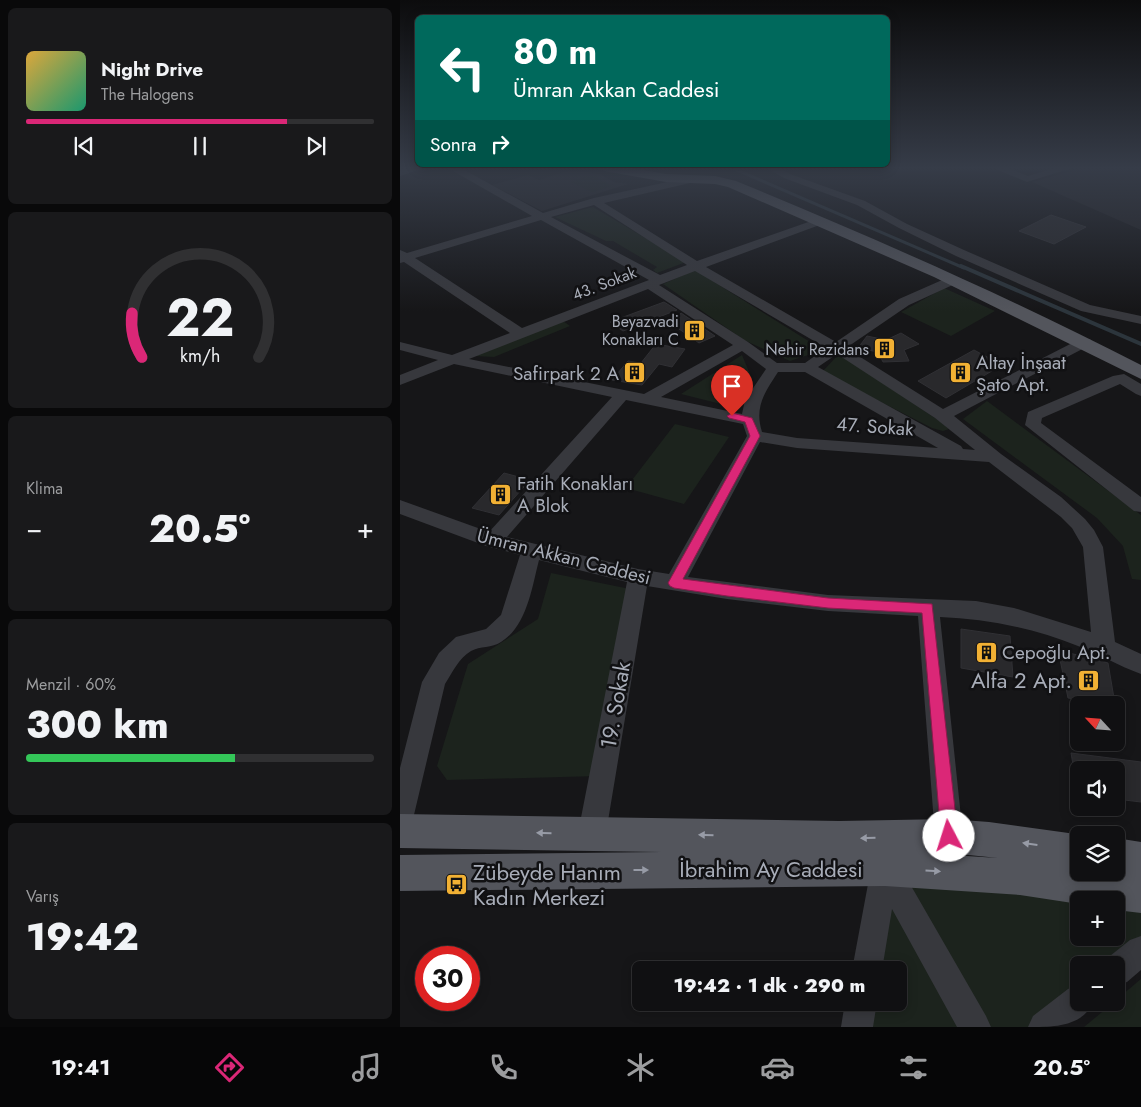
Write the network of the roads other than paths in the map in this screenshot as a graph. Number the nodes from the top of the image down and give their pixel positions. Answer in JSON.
{"nodes":[{"id":1,"x":542,"y":215,"type":"joint"},
{"id":2,"x":616,"y":215,"type":"edge"},
{"id":3,"x":806,"y":215,"type":"edge"},
{"id":4,"x":883,"y":215,"type":"edge"},
{"id":5,"x":821,"y":221,"type":"junction"},
{"id":6,"x":402,"y":257,"type":"edge"},
{"id":7,"x":696,"y":266,"type":"junction"},
{"id":8,"x":953,"y":280,"type":"junction"},
{"id":9,"x":654,"y":282,"type":"junction"},
{"id":10,"x":1141,"y":320,"type":"edge"},
{"id":11,"x":520,"y":333,"type":"junction"},
{"id":12,"x":1085,"y":342,"type":"junction"},
{"id":13,"x":743,"y":345,"type":"junction"},
{"id":14,"x":400,"y":346,"type":"edge"},
{"id":15,"x":837,"y":347,"type":"junction"},
{"id":16,"x":454,"y":360,"type":"junction"},
{"id":17,"x":774,"y":368,"type":"junction"},
{"id":18,"x":808,"y":368,"type":"junction"},
{"id":19,"x":1141,"y":373,"type":"edge"},
{"id":20,"x":400,"y":380,"type":"edge"},
{"id":21,"x":1141,"y":391,"type":"edge"},
{"id":22,"x":624,"y":393,"type":"junction"},
{"id":23,"x":648,"y":398,"type":"junction"},
{"id":24,"x":942,"y":416,"type":"junction"},
{"id":25,"x":752,"y":428,"type":"junction"},
{"id":26,"x":961,"y":453,"type":"junction"},
{"id":27,"x":992,"y":457,"type":"junction"},
{"id":28,"x":1141,"y":506,"type":"edge"},
{"id":29,"x":400,"y":508,"type":"edge"},
{"id":30,"x":493,"y":541,"type":"junction"},
{"id":31,"x":531,"y":552,"type":"junction"},
{"id":32,"x":638,"y":577,"type":"junction"},
{"id":33,"x":674,"y":583,"type":"junction"},
{"id":34,"x":928,"y":608,"type":"junction"},
{"id":35,"x":1104,"y":646,"type":"junction"},
{"id":36,"x":1141,"y":664,"type":"edge"},
{"id":37,"x":400,"y":819,"type":"edge"},
{"id":38,"x":400,"y":831,"type":"edge"},
{"id":39,"x":592,"y":833,"type":"junction"},
{"id":40,"x":949,"y":836,"type":"junction"},
{"id":41,"x":1070,"y":850,"type":"edge"},
{"id":42,"x":1125,"y":857,"type":"edge"},
{"id":43,"x":1141,"y":860,"type":"edge"},
{"id":44,"x":885,"y":868,"type":"junction"},
{"id":45,"x":400,"y":873,"type":"edge"},
{"id":46,"x":1141,"y":896,"type":"edge"},
{"id":47,"x":1141,"y":951,"type":"edge"},
{"id":48,"x":869,"y":961,"type":"edge"},
{"id":49,"x":1125,"y":964,"type":"edge"},
{"id":50,"x":1070,"y":1007,"type":"edge"},
{"id":51,"x":859,"y":1011,"type":"edge"},
{"id":52,"x":856,"y":1027,"type":"edge"},
{"id":53,"x":975,"y":1027,"type":"edge"},
{"id":54,"x":1044,"y":1027,"type":"edge"}],
"edges":[{"from":1,"to":6,"type":"street"},
{"from":1,"to":9,"type":"street"},
{"from":2,"to":7,"type":"street"},
{"from":3,"to":5,"type":"main road"},
{"from":4,"to":10,"type":"street"},
{"from":5,"to":7,"type":"street","name":"43. Sokak"},
{"from":5,"to":8,"type":"main road"},
{"from":6,"to":11,"type":"street"},
{"from":7,"to":9,"type":"street","name":"43. Sokak"},
{"from":7,"to":15,"type":"street"},
{"from":8,"to":12,"type":"main road"},
{"from":8,"to":15,"type":"street"},
{"from":9,"to":11,"type":"street","name":"43. Sokak"},
{"from":9,"to":13,"type":"street"},
{"from":11,"to":16,"type":"street","name":"43. Sokak"},
{"from":12,"to":19,"type":"main road"},
{"from":12,"to":24,"type":"street"},
{"from":13,"to":17,"type":"street"},
{"from":13,"to":23,"type":"street"},
{"from":14,"to":16,"type":"street","name":"47. Sokak"},
{"from":15,"to":18,"type":"street"},
{"from":15,"to":24,"type":"street"},
{"from":16,"to":20,"type":"street","name":"43. Sokak"},
{"from":16,"to":22,"type":"street","name":"47. Sokak"},
{"from":17,"to":18,"type":"street"},
{"from":17,"to":25,"type":"street"},
{"from":18,"to":26,"type":"street"},
{"from":21,"to":28,"type":"street"},
{"from":22,"to":23,"type":"street","name":"47. Sokak"},
{"from":22,"to":30,"type":"street"},
{"from":23,"to":25,"type":"street","name":"47. Sokak"},
{"from":24,"to":27,"type":"street"},
{"from":25,"to":26,"type":"street","name":"47. Sokak"},
{"from":25,"to":33,"type":"street"},
{"from":26,"to":27,"type":"street","name":"47. Sokak"},
{"from":27,"to":35,"type":"street"},
{"from":29,"to":30,"type":"street","name":"Ümran Akkan Caddesi"},
{"from":30,"to":31,"type":"street","name":"Ümran Akkan Caddesi"},
{"from":31,"to":32,"type":"street","name":"Ümran Akkan Caddesi"},
{"from":31,"to":37,"type":"street"},
{"from":32,"to":33,"type":"street","name":"Ümran Akkan Caddesi"},
{"from":32,"to":39,"type":"street","name":"19. Sokak"},
{"from":33,"to":34,"type":"street","name":"Ümran Akkan Caddesi"},
{"from":34,"to":35,"type":"street","name":"Ümran Akkan Caddesi"},
{"from":34,"to":40,"type":"street"},
{"from":35,"to":36,"type":"street","name":"Ümran Akkan Caddesi"},
{"from":39,"to":38,"type":"main road","name":"İbrahim Ay Caddesi","one_way":true},
{"from":40,"to":39,"type":"main road","name":"İbrahim Ay Caddesi","one_way":true},
{"from":41,"to":40,"type":"main road","name":"İbrahim Ay Caddesi","one_way":true},
{"from":42,"to":43,"type":"main road"},
{"from":45,"to":44,"type":"main road","name":"İbrahim Ay Caddesi","one_way":true},
{"from":44,"to":46,"type":"main road","name":"İbrahim Ay Caddesi","one_way":true},
{"from":44,"to":48,"type":"street"},
{"from":44,"to":53,"type":"street"},
{"from":47,"to":49,"type":"street"},
{"from":50,"to":54,"type":"street"},
{"from":51,"to":52,"type":"street"}]}
